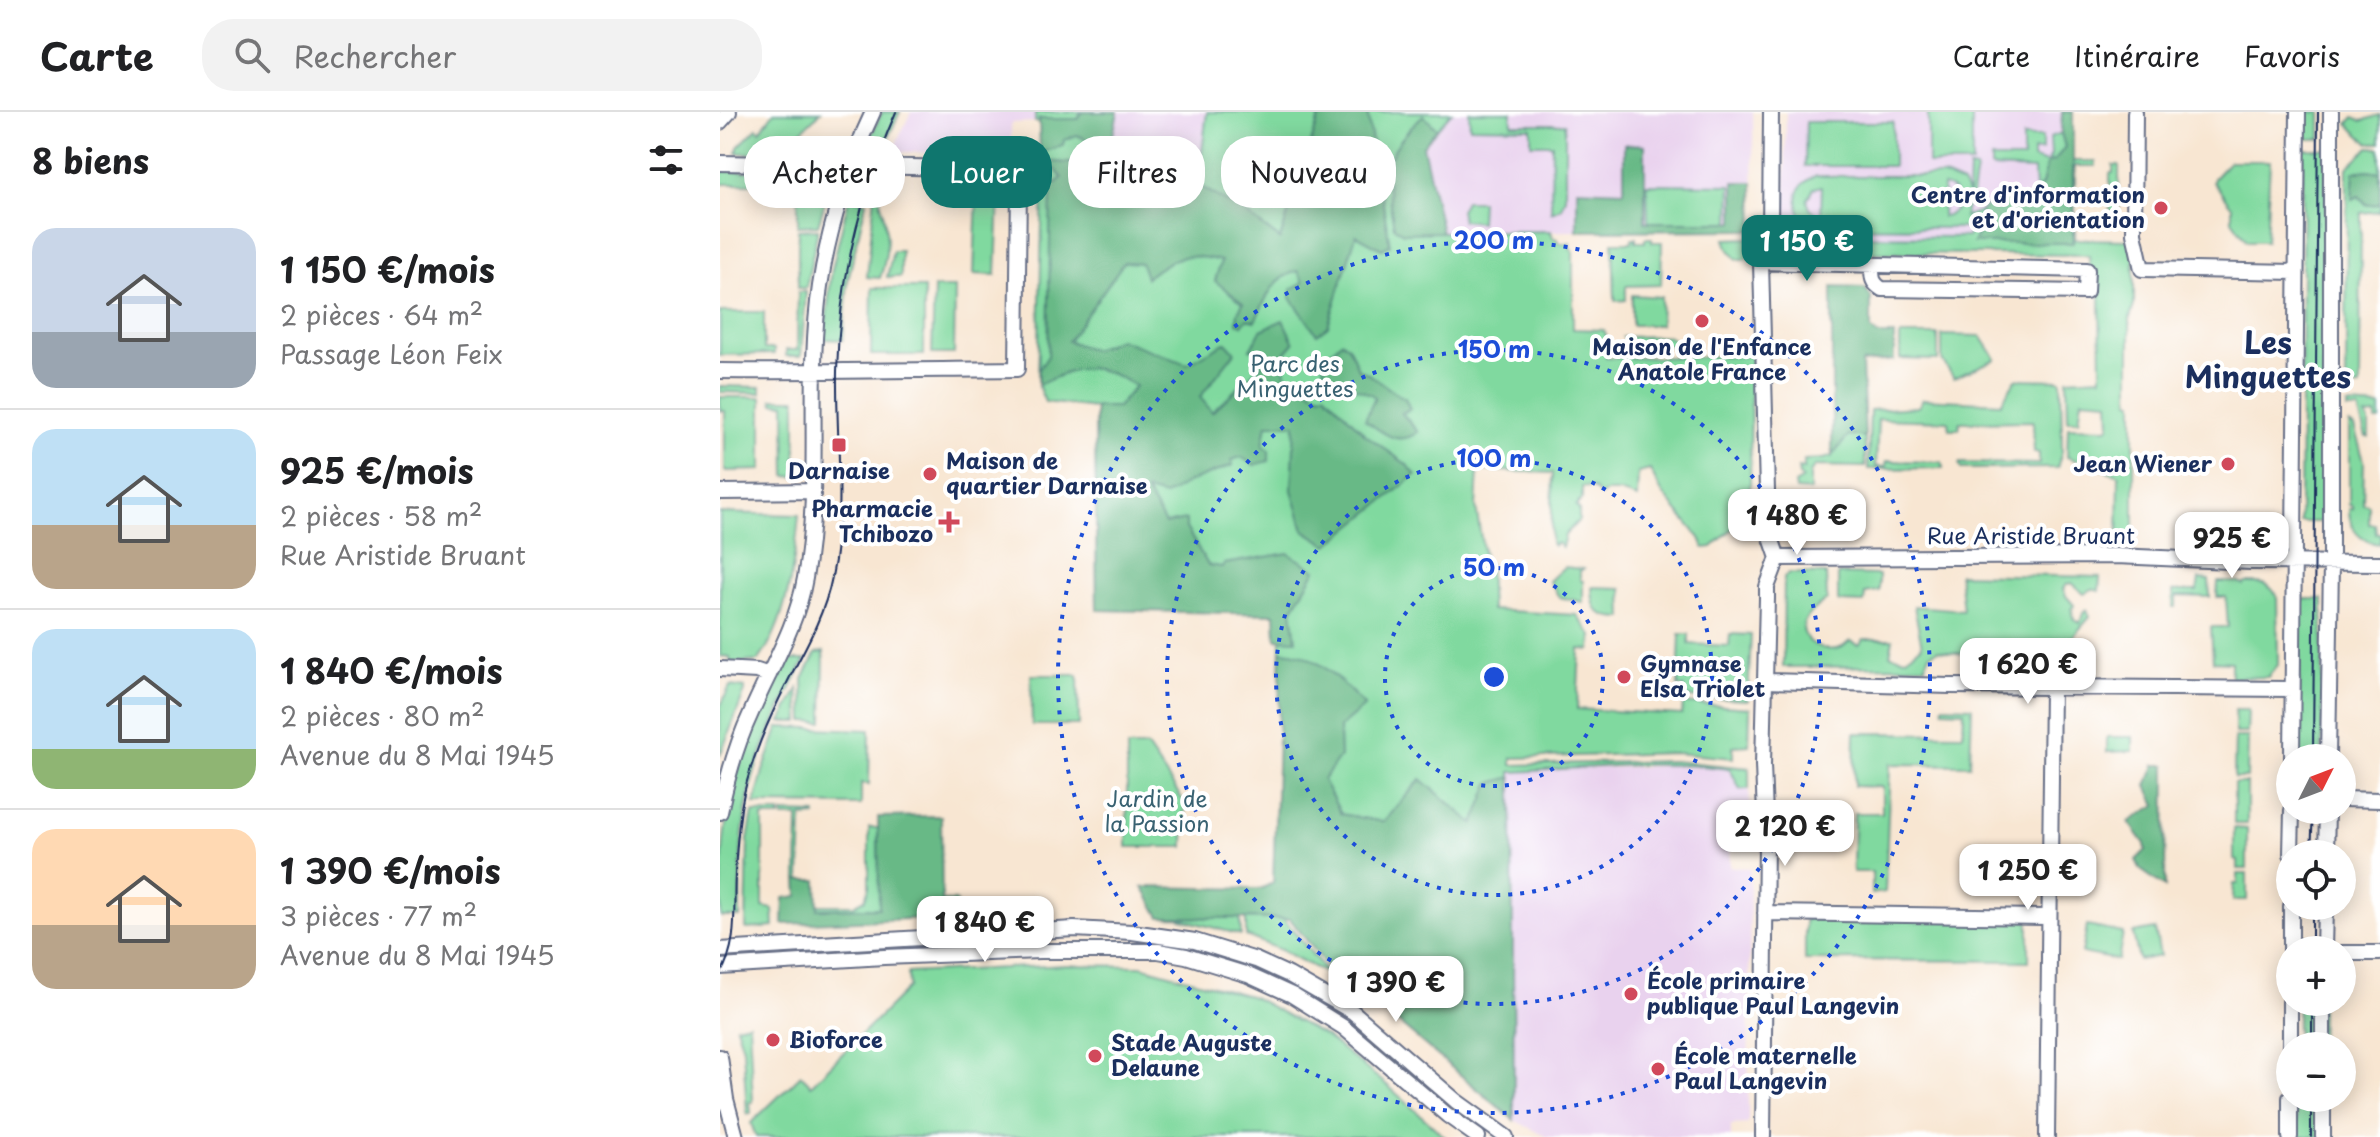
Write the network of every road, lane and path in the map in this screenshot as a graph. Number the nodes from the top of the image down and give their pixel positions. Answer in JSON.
{"nodes":[{"id":1,"x":729,"y":112,"type":"edge"},
{"id":2,"x":873,"y":112,"type":"edge"},
{"id":3,"x":1771,"y":112,"type":"edge"},
{"id":4,"x":2135,"y":112,"type":"edge"},
{"id":5,"x":2298,"y":112,"type":"edge"},
{"id":6,"x":2331,"y":112,"type":"edge"},
{"id":7,"x":720,"y":122,"type":"edge"},
{"id":8,"x":863,"y":136,"type":"edge"},
{"id":9,"x":720,"y":163,"type":"edge"},
{"id":10,"x":744,"y":164,"type":"edge"},
{"id":11,"x":905,"y":167,"type":"edge"},
{"id":12,"x":839,"y":208,"type":"edge"},
{"id":13,"x":1761,"y":262,"type":"junction"},
{"id":14,"x":1872,"y":267,"type":"junction"},
{"id":15,"x":2296,"y":272,"type":"junction"},
{"id":16,"x":720,"y":371,"type":"edge"},
{"id":17,"x":815,"y":371,"type":"junction"},
{"id":18,"x":813,"y":491,"type":"junction"},
{"id":19,"x":720,"y":492,"type":"edge"},
{"id":20,"x":1778,"y":558,"type":"junction"},
{"id":21,"x":2293,"y":562,"type":"junction"},
{"id":22,"x":2331,"y":563,"type":"junction"},
{"id":23,"x":2380,"y":563,"type":"edge"},
{"id":24,"x":720,"y":669,"type":"edge"},
{"id":25,"x":769,"y":675,"type":"junction"},
{"id":26,"x":1766,"y":681,"type":"junction"},
{"id":27,"x":2052,"y":687,"type":"junction"},
{"id":28,"x":2292,"y":689,"type":"junction"},
{"id":29,"x":2292,"y":744,"type":"edge"},
{"id":30,"x":2328,"y":744,"type":"edge"},
{"id":31,"x":2356,"y":799,"type":"edge"},
{"id":32,"x":2380,"y":800,"type":"edge"},
{"id":33,"x":720,"y":812,"type":"edge"},
{"id":34,"x":1765,"y":913,"type":"junction"},
{"id":35,"x":2047,"y":917,"type":"junction"},
{"id":36,"x":977,"y":938,"type":"junction"},
{"id":37,"x":720,"y":950,"type":"edge"},
{"id":38,"x":1030,"y":951,"type":"junction"},
{"id":39,"x":2356,"y":953,"type":"edge"},
{"id":40,"x":2380,"y":953,"type":"edge"},
{"id":41,"x":909,"y":956,"type":"junction"},
{"id":42,"x":720,"y":967,"type":"edge"},
{"id":43,"x":720,"y":1057,"type":"edge"},
{"id":44,"x":2290,"y":1112,"type":"edge"},
{"id":45,"x":2323,"y":1112,"type":"edge"},
{"id":46,"x":736,"y":1137,"type":"edge"},
{"id":47,"x":1478,"y":1137,"type":"edge"},
{"id":48,"x":1506,"y":1137,"type":"edge"},
{"id":49,"x":1763,"y":1137,"type":"edge"},
{"id":50,"x":2047,"y":1137,"type":"edge"},
{"id":51,"x":2290,"y":1137,"type":"edge"},
{"id":52,"x":2323,"y":1137,"type":"edge"}],
"edges":[{"from":1,"to":7,"type":"street"},
{"from":2,"to":8,"type":"street"},
{"from":3,"to":13,"type":"street"},
{"from":4,"to":15,"type":"street"},
{"from":5,"to":15,"type":"street"},
{"from":6,"to":22,"type":"street"},
{"from":9,"to":10,"type":"street"},
{"from":11,"to":17,"type":"street"},
{"from":12,"to":17,"type":"street"},
{"from":13,"to":14,"type":"street"},
{"from":13,"to":20,"type":"street"},
{"from":14,"to":14,"type":"street"},
{"from":15,"to":21,"type":"street"},
{"from":16,"to":17,"type":"street"},
{"from":17,"to":18,"type":"street"},
{"from":18,"to":19,"type":"street"},
{"from":18,"to":25,"type":"street"},
{"from":20,"to":21,"type":"street","name":"Rue Aristide Bruant"},
{"from":20,"to":26,"type":"street"},
{"from":21,"to":22,"type":"street","name":"Rue Aristide Bruant"},
{"from":21,"to":28,"type":"street"},
{"from":22,"to":23,"type":"street","name":"Rue Aristide Bruant"},
{"from":22,"to":30,"type":"street"},
{"from":24,"to":25,"type":"street"},
{"from":25,"to":33,"type":"street"},
{"from":26,"to":27,"type":"street"},
{"from":26,"to":34,"type":"street"},
{"from":27,"to":28,"type":"street"},
{"from":27,"to":35,"type":"street"},
{"from":28,"to":29,"type":"street"},
{"from":31,"to":32,"type":"street"},
{"from":34,"to":35,"type":"street"},
{"from":34,"to":49,"type":"street"},
{"from":35,"to":50,"type":"street"},
{"from":36,"to":37,"type":"street"},
{"from":36,"to":38,"type":"street"},
{"from":36,"to":41,"type":"street"},
{"from":36,"to":48,"type":"street"},
{"from":38,"to":41,"type":"street"},
{"from":38,"to":47,"type":"street"},
{"from":39,"to":40,"type":"street"},
{"from":41,"to":42,"type":"street"},
{"from":43,"to":46,"type":"street"},
{"from":44,"to":51,"type":"street"},
{"from":45,"to":52,"type":"street"}]}
